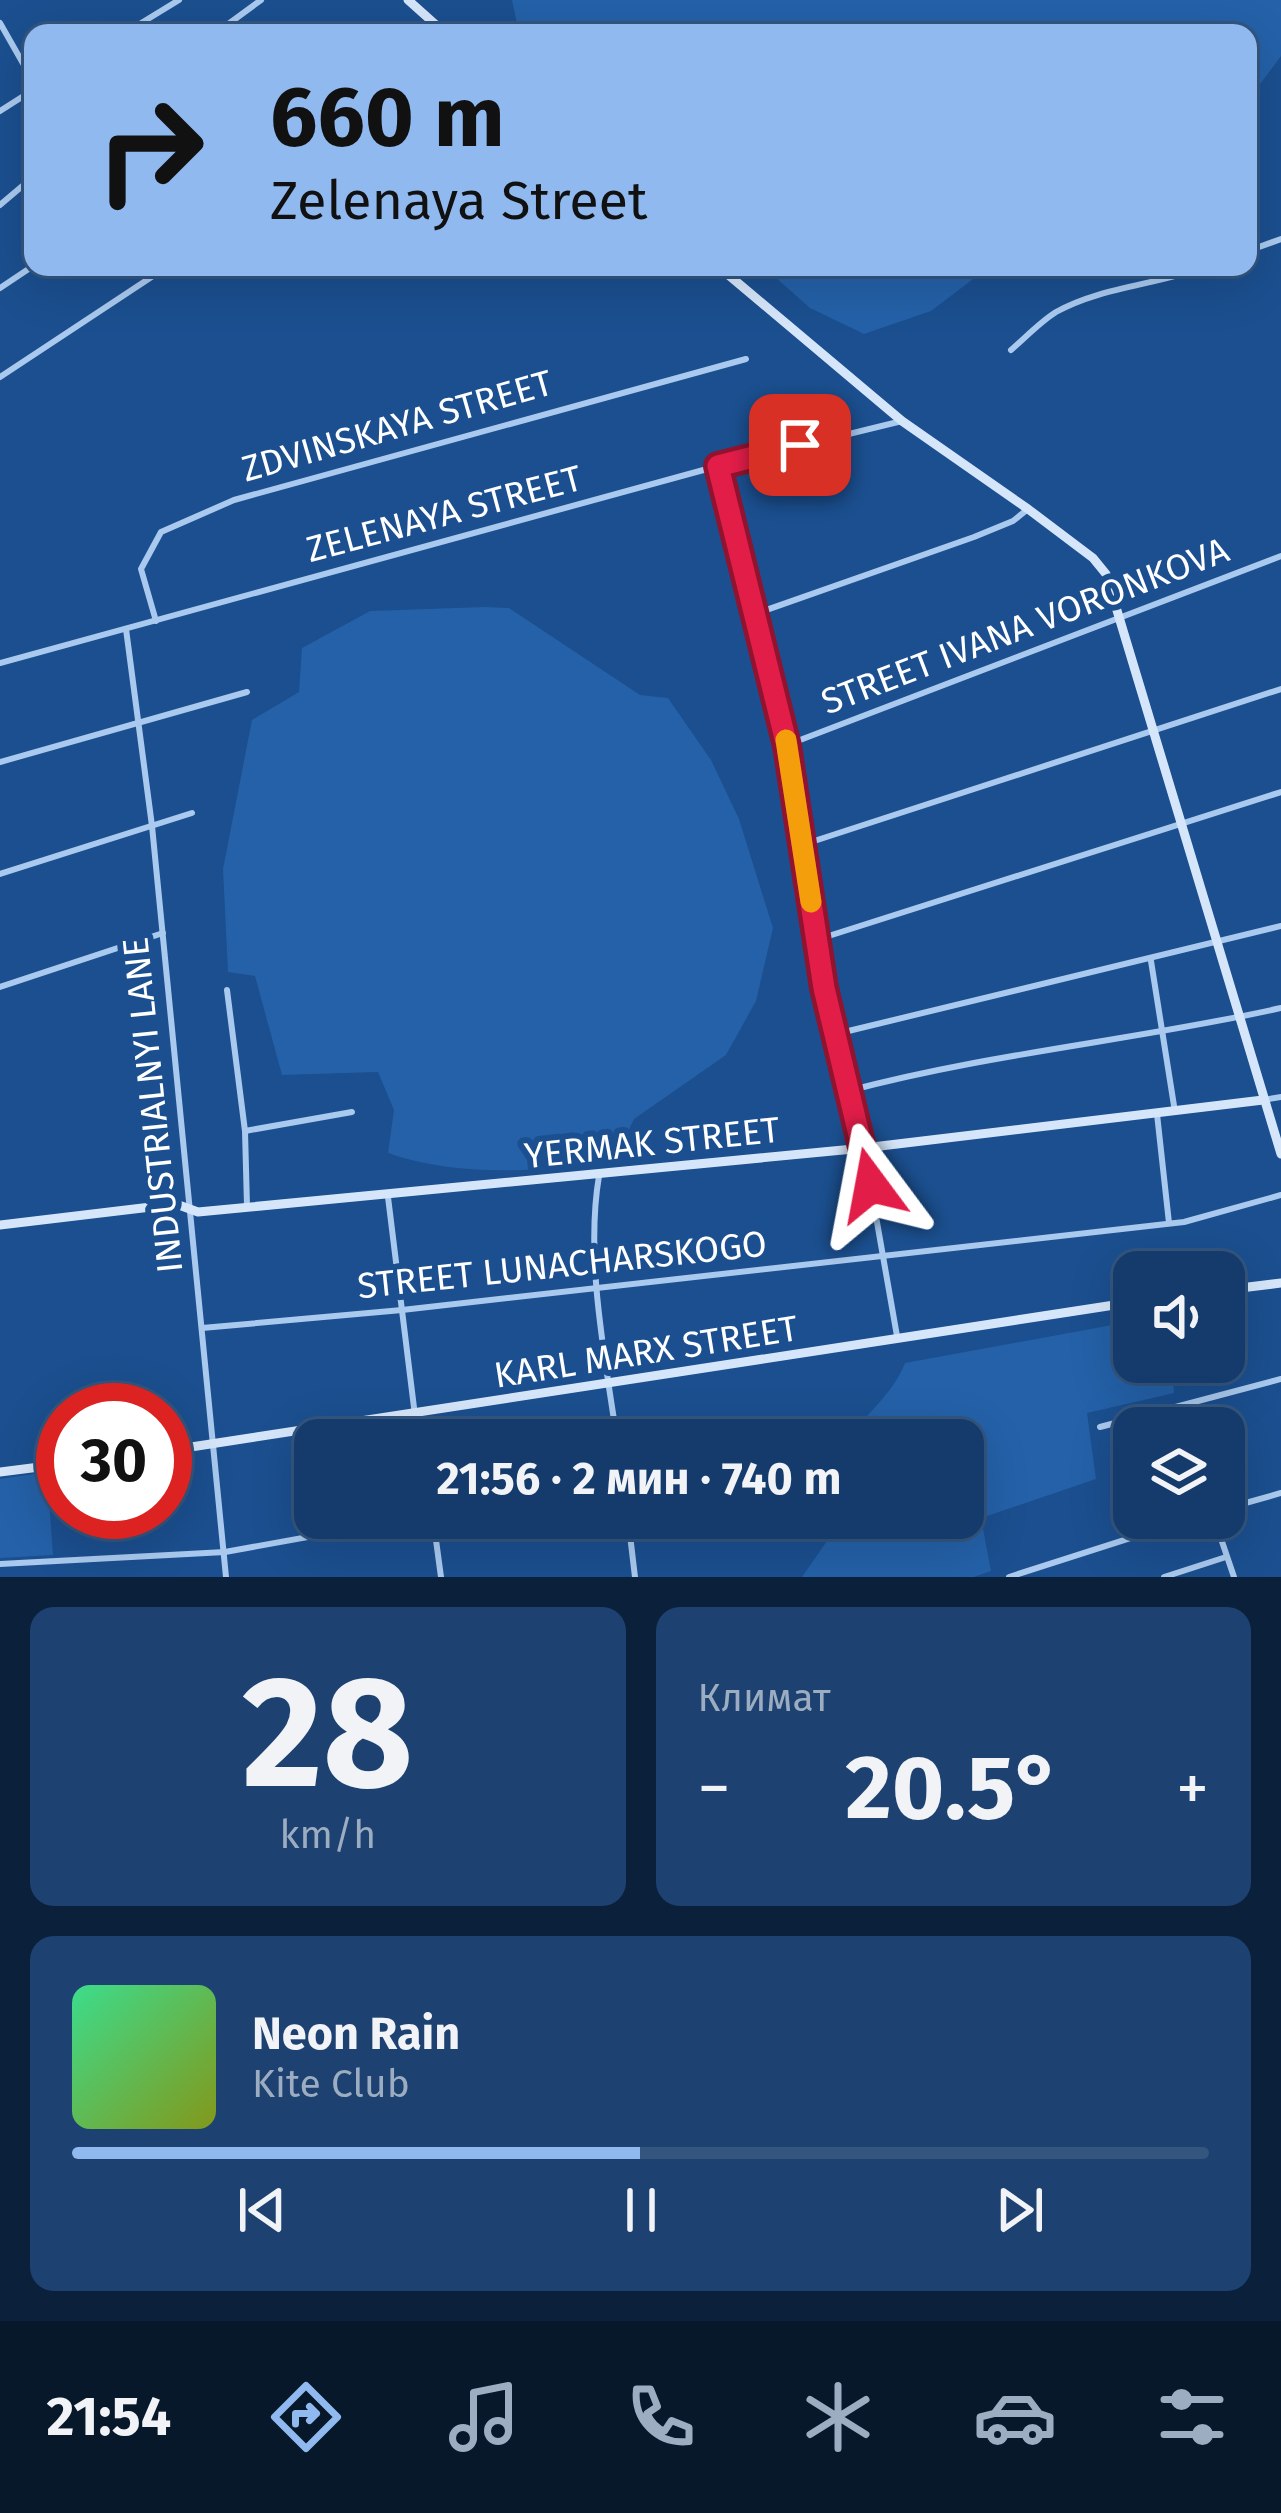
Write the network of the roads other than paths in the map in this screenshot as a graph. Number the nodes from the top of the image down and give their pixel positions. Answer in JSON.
{"nodes":[{"id":1,"x":179,"y":0,"type":"edge"},
{"id":2,"x":261,"y":0,"type":"edge"},
{"id":3,"x":408,"y":0,"type":"edge"},
{"id":4,"x":0,"y":23,"type":"edge"},
{"id":5,"x":140,"y":24,"type":"edge"},
{"id":6,"x":228,"y":24,"type":"edge"},
{"id":7,"x":435,"y":24,"type":"edge"},
{"id":8,"x":24,"y":65,"type":"edge"},
{"id":9,"x":24,"y":185,"type":"edge"},
{"id":10,"x":0,"y":205,"type":"edge"},
{"id":11,"x":153,"y":276,"type":"edge"},
{"id":12,"x":729,"y":276,"type":"edge"},
{"id":13,"x":1180,"y":276,"type":"edge"},
{"id":14,"x":1011,"y":350,"type":"dead end"},
{"id":15,"x":746,"y":359,"type":"dead end"},
{"id":16,"x":0,"y":377,"type":"edge"},
{"id":17,"x":902,"y":421,"type":"junction"},
{"id":18,"x":718,"y":466,"type":"junction"},
{"id":19,"x":1028,"y":509,"type":"junction"},
{"id":20,"x":1281,"y":556,"type":"edge"},
{"id":21,"x":752,"y":614,"type":"junction"},
{"id":22,"x":156,"y":621,"type":"junction"},
{"id":23,"x":1120,"y":621,"type":"junction"},
{"id":24,"x":126,"y":629,"type":"junction"},
{"id":25,"x":0,"y":662,"type":"edge"},
{"id":26,"x":1281,"y":689,"type":"edge"},
{"id":27,"x":247,"y":692,"type":"dead end"},
{"id":28,"x":140,"y":723,"type":"junction"},
{"id":29,"x":1154,"y":732,"type":"junction"},
{"id":30,"x":787,"y":746,"type":"junction"},
{"id":31,"x":0,"y":762,"type":"edge"},
{"id":32,"x":1281,"y":792,"type":"edge"},
{"id":33,"x":193,"y":813,"type":"dead end"},
{"id":34,"x":1182,"y":824,"type":"junction"},
{"id":35,"x":152,"y":826,"type":"junction"},
{"id":36,"x":805,"y":844,"type":"junction"},
{"id":37,"x":0,"y":874,"type":"edge"},
{"id":38,"x":1281,"y":926,"type":"edge"},
{"id":39,"x":163,"y":933,"type":"junction"},
{"id":40,"x":816,"y":940,"type":"junction"},
{"id":41,"x":1220,"y":943,"type":"junction"},
{"id":42,"x":1151,"y":961,"type":"junction"},
{"id":43,"x":0,"y":987,"type":"edge"},
{"id":44,"x":227,"y":990,"type":"dead end"},
{"id":45,"x":1281,"y":1008,"type":"edge"},
{"id":46,"x":1240,"y":1017,"type":"junction"},
{"id":47,"x":1163,"y":1033,"type":"junction"},
{"id":48,"x":835,"y":1035,"type":"junction"},
{"id":49,"x":848,"y":1091,"type":"junction"},
{"id":50,"x":1281,"y":1097,"type":"edge"},
{"id":51,"x":1263,"y":1100,"type":"junction"},
{"id":52,"x":352,"y":1112,"type":"dead end"},
{"id":53,"x":1175,"y":1112,"type":"junction"},
{"id":54,"x":1157,"y":1114,"type":"junction"},
{"id":55,"x":245,"y":1131,"type":"junction"},
{"id":56,"x":864,"y":1148,"type":"junction"},
{"id":57,"x":1281,"y":1154,"type":"edge"},
{"id":58,"x":599,"y":1176,"type":"junction"},
{"id":59,"x":1281,"y":1196,"type":"edge"},
{"id":60,"x":388,"y":1197,"type":"junction"},
{"id":61,"x":188,"y":1207,"type":"junction"},
{"id":62,"x":247,"y":1209,"type":"junction"},
{"id":63,"x":1169,"y":1223,"type":"junction"},
{"id":64,"x":0,"y":1225,"type":"edge"},
{"id":65,"x":886,"y":1257,"type":"junction"},
{"id":66,"x":1281,"y":1283,"type":"edge"},
{"id":67,"x":600,"y":1287,"type":"junction"},
{"id":68,"x":1245,"y":1287,"type":"edge"},
{"id":69,"x":1113,"y":1305,"type":"edge"},
{"id":70,"x":402,"y":1310,"type":"junction"},
{"id":71,"x":202,"y":1328,"type":"junction"},
{"id":72,"x":897,"y":1340,"type":"junction"},
{"id":73,"x":1281,"y":1379,"type":"edge"},
{"id":74,"x":609,"y":1385,"type":"junction"},
{"id":75,"x":1184,"y":1406,"type":"joint"},
{"id":76,"x":413,"y":1415,"type":"junction"},
{"id":77,"x":414,"y":1419,"type":"edge"},
{"id":78,"x":614,"y":1419,"type":"edge"},
{"id":79,"x":1100,"y":1427,"type":"dead end"},
{"id":80,"x":214,"y":1445,"type":"junction"},
{"id":81,"x":192,"y":1448,"type":"edge"},
{"id":82,"x":36,"y":1467,"type":"edge"},
{"id":83,"x":0,"y":1472,"type":"edge"},
{"id":84,"x":1281,"y":1493,"type":"edge"},
{"id":85,"x":1245,"y":1503,"type":"edge"},
{"id":86,"x":296,"y":1539,"type":"edge"},
{"id":87,"x":436,"y":1539,"type":"edge"},
{"id":88,"x":630,"y":1539,"type":"edge"},
{"id":89,"x":1128,"y":1539,"type":"edge"},
{"id":90,"x":1221,"y":1539,"type":"edge"},
{"id":91,"x":224,"y":1552,"type":"junction"},
{"id":92,"x":1226,"y":1556,"type":"junction"},
{"id":93,"x":0,"y":1564,"type":"edge"},
{"id":94,"x":226,"y":1577,"type":"edge"},
{"id":95,"x":441,"y":1577,"type":"edge"},
{"id":96,"x":635,"y":1577,"type":"edge"},
{"id":97,"x":1009,"y":1577,"type":"edge"},
{"id":98,"x":1164,"y":1577,"type":"edge"},
{"id":99,"x":1234,"y":1577,"type":"edge"}],
"edges":[{"from":1,"to":5,"type":"street"},
{"from":2,"to":6,"type":"street"},
{"from":3,"to":7,"type":"main road"},
{"from":4,"to":8,"type":"street"},
{"from":9,"to":10,"type":"street"},
{"from":11,"to":16,"type":"street"},
{"from":12,"to":17,"type":"main road"},
{"from":13,"to":14,"type":"street"},
{"from":15,"to":22,"type":"street","name":"ZDVINSKAYA STREET"},
{"from":17,"to":18,"type":"street","name":"ZELENAYA STREET"},
{"from":17,"to":19,"type":"main road"},
{"from":18,"to":21,"type":"street"},
{"from":18,"to":22,"type":"street","name":"ZELENAYA STREET"},
{"from":19,"to":21,"type":"street"},
{"from":19,"to":23,"type":"main road"},
{"from":20,"to":23,"type":"street","name":"STREET IVANA VORONKOVA"},
{"from":21,"to":30,"type":"street"},
{"from":22,"to":24,"type":"street","name":"ZELENAYA STREET"},
{"from":23,"to":29,"type":"main road"},
{"from":23,"to":30,"type":"street","name":"STREET IVANA VORONKOVA"},
{"from":24,"to":25,"type":"street","name":"ZELENAYA STREET"},
{"from":24,"to":28,"type":"street","name":"INDUSTRIALNYI LANE"},
{"from":26,"to":29,"type":"street"},
{"from":27,"to":28,"type":"street"},
{"from":28,"to":31,"type":"street"},
{"from":28,"to":35,"type":"street","name":"INDUSTRIALNYI LANE"},
{"from":29,"to":34,"type":"main road"},
{"from":29,"to":36,"type":"street"},
{"from":30,"to":36,"type":"street"},
{"from":32,"to":34,"type":"street"},
{"from":33,"to":35,"type":"street"},
{"from":34,"to":40,"type":"street"},
{"from":34,"to":41,"type":"main road"},
{"from":35,"to":37,"type":"street"},
{"from":35,"to":39,"type":"street","name":"INDUSTRIALNYI LANE"},
{"from":36,"to":40,"type":"street"},
{"from":38,"to":41,"type":"street"},
{"from":39,"to":43,"type":"street"},
{"from":39,"to":61,"type":"street","name":"INDUSTRIALNYI LANE"},
{"from":40,"to":48,"type":"street"},
{"from":41,"to":42,"type":"street"},
{"from":41,"to":46,"type":"main road"},
{"from":42,"to":47,"type":"street"},
{"from":42,"to":48,"type":"street"},
{"from":44,"to":55,"type":"street"},
{"from":45,"to":46,"type":"street"},
{"from":46,"to":47,"type":"street"},
{"from":46,"to":51,"type":"main road"},
{"from":47,"to":49,"type":"street"},
{"from":47,"to":53,"type":"street"},
{"from":48,"to":49,"type":"street"},
{"from":49,"to":56,"type":"street"},
{"from":50,"to":51,"type":"street"},
{"from":51,"to":53,"type":"main road","name":"YERMAK STREET"},
{"from":51,"to":57,"type":"main road"},
{"from":52,"to":55,"type":"street"},
{"from":53,"to":54,"type":"main road","name":"YERMAK STREET"},
{"from":54,"to":56,"type":"main road","name":"YERMAK STREET"},
{"from":54,"to":63,"type":"street"},
{"from":55,"to":62,"type":"street"},
{"from":56,"to":58,"type":"main road","name":"YERMAK STREET"},
{"from":56,"to":65,"type":"street"},
{"from":58,"to":60,"type":"main road","name":"YERMAK STREET"},
{"from":58,"to":67,"type":"street"},
{"from":59,"to":63,"type":"street","name":"STREET LUNACHARSKOGO"},
{"from":60,"to":62,"type":"main road","name":"YERMAK STREET"},
{"from":60,"to":70,"type":"street"},
{"from":61,"to":62,"type":"main road","name":"YERMAK STREET"},
{"from":61,"to":64,"type":"main road","name":"YERMAK STREET"},
{"from":61,"to":71,"type":"street","name":"INDUSTRIALNYI LANE"},
{"from":63,"to":65,"type":"street","name":"STREET LUNACHARSKOGO"},
{"from":65,"to":67,"type":"street","name":"STREET LUNACHARSKOGO"},
{"from":65,"to":72,"type":"street"},
{"from":66,"to":68,"type":"main road"},
{"from":67,"to":70,"type":"street","name":"STREET LUNACHARSKOGO"},
{"from":67,"to":74,"type":"street"},
{"from":69,"to":72,"type":"main road","name":"KARL MARX STREET"},
{"from":70,"to":71,"type":"street","name":"STREET LUNACHARSKOGO"},
{"from":70,"to":76,"type":"street"},
{"from":71,"to":80,"type":"street","name":"INDUSTRIALNYI LANE"},
{"from":72,"to":74,"type":"main road","name":"KARL MARX STREET"},
{"from":73,"to":75,"type":"street"},
{"from":74,"to":76,"type":"main road","name":"KARL MARX STREET"},
{"from":74,"to":78,"type":"street"},
{"from":75,"to":79,"type":"street"},
{"from":76,"to":77,"type":"street"},
{"from":76,"to":80,"type":"main road","name":"KARL MARX STREET"},
{"from":80,"to":81,"type":"main road","name":"KARL MARX STREET"},
{"from":80,"to":91,"type":"street","name":"INDUSTRIALNYI LANE"},
{"from":82,"to":83,"type":"main road"},
{"from":84,"to":85,"type":"street"},
{"from":86,"to":91,"type":"street"},
{"from":87,"to":95,"type":"street"},
{"from":88,"to":96,"type":"street"},
{"from":89,"to":97,"type":"street"},
{"from":90,"to":92,"type":"street"},
{"from":91,"to":93,"type":"street"},
{"from":91,"to":94,"type":"street","name":"INDUSTRIALNYI LANE"},
{"from":92,"to":98,"type":"street"},
{"from":92,"to":99,"type":"street"}]}
